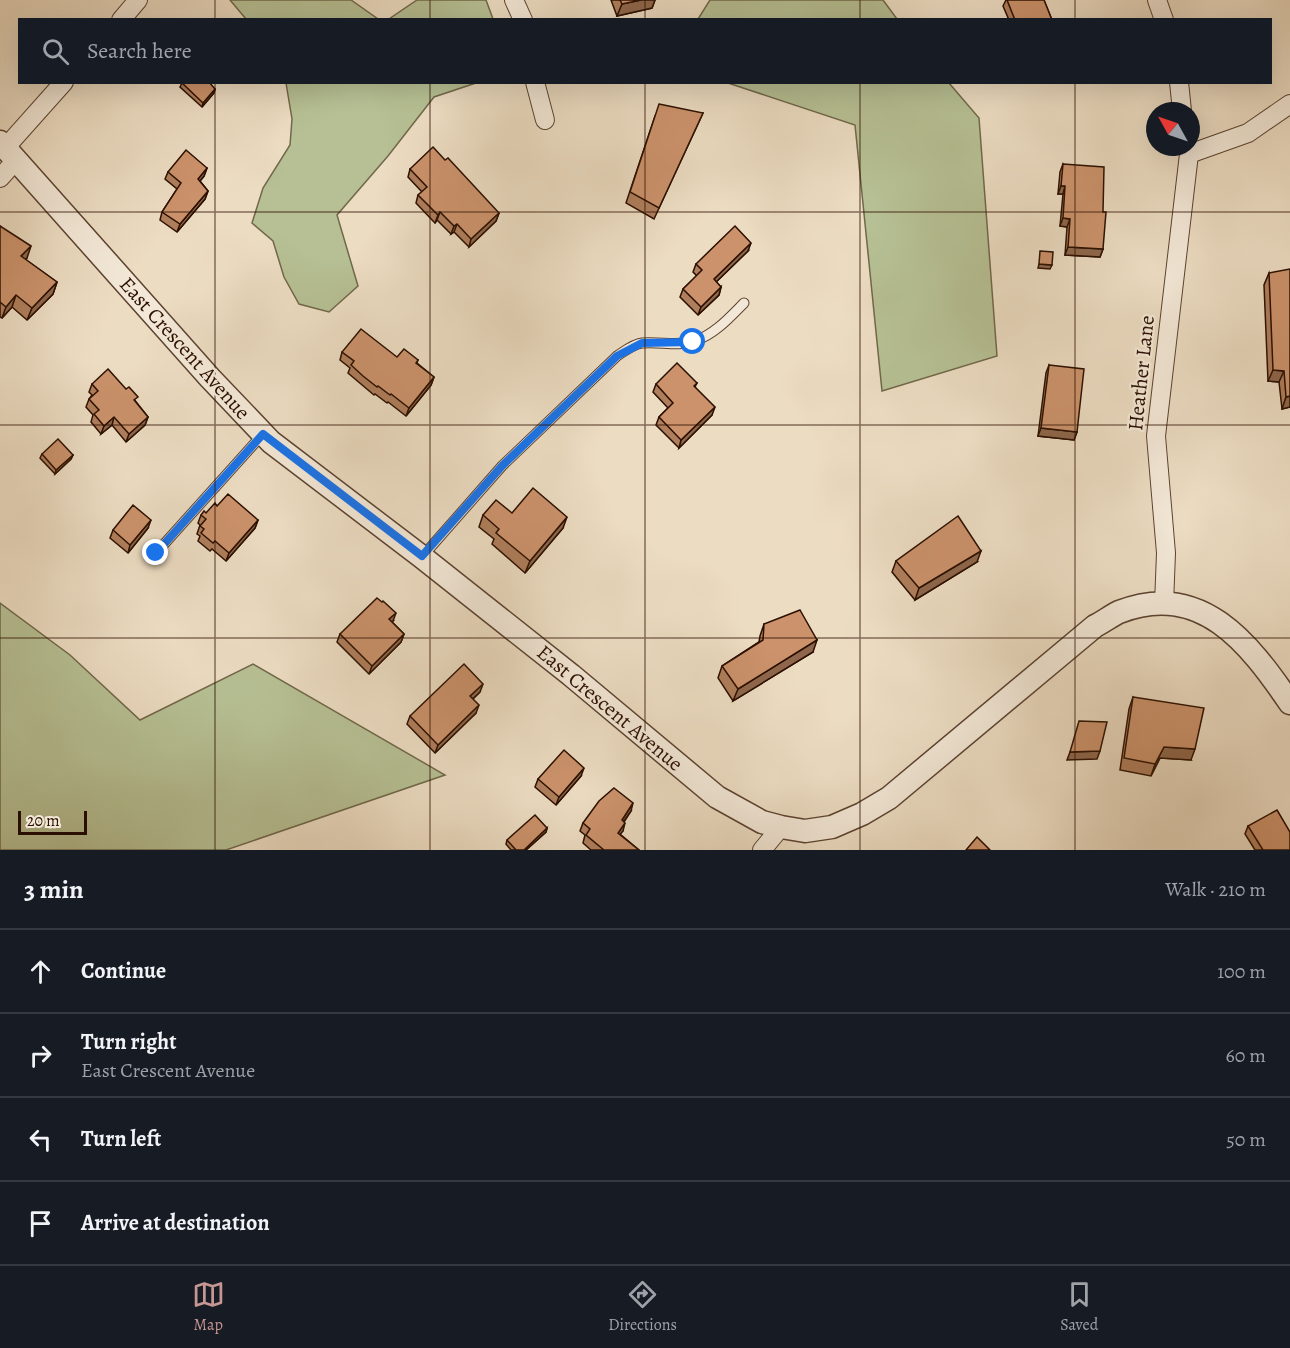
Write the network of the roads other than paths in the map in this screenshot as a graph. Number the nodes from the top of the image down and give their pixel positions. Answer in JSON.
{"nodes":[{"id":1,"x":138,"y":0,"type":"edge"},
{"id":2,"x":514,"y":0,"type":"edge"},
{"id":3,"x":1157,"y":0,"type":"edge"},
{"id":4,"x":123,"y":18,"type":"edge"},
{"id":5,"x":522,"y":18,"type":"edge"},
{"id":6,"x":1163,"y":18,"type":"edge"},
{"id":7,"x":62,"y":84,"type":"edge"},
{"id":8,"x":536,"y":84,"type":"edge"},
{"id":9,"x":1179,"y":84,"type":"edge"},
{"id":10,"x":1181,"y":102,"type":"edge"},
{"id":11,"x":1290,"y":105,"type":"edge"},
{"id":12,"x":545,"y":120,"type":"dead end"},
{"id":13,"x":1200,"y":147,"type":"edge"},
{"id":14,"x":8,"y":149,"type":"edge"},
{"id":15,"x":1187,"y":156,"type":"edge"},
{"id":16,"x":0,"y":178,"type":"edge"},
{"id":17,"x":744,"y":303,"type":"dead end"},
{"id":18,"x":263,"y":434,"type":"junction"},
{"id":19,"x":156,"y":553,"type":"dead end"},
{"id":20,"x":422,"y":556,"type":"junction"},
{"id":21,"x":1164,"y":604,"type":"junction"},
{"id":22,"x":1290,"y":703,"type":"edge"},
{"id":23,"x":781,"y":827,"type":"junction"},
{"id":24,"x":762,"y":850,"type":"edge"}],
"edges":[{"from":1,"to":4,"type":"street"},
{"from":2,"to":5,"type":"street"},
{"from":3,"to":6,"type":"street"},
{"from":7,"to":14,"type":"street"},
{"from":8,"to":12,"type":"street"},
{"from":9,"to":10,"type":"street"},
{"from":11,"to":13,"type":"street"},
{"from":14,"to":16,"type":"street"},
{"from":14,"to":18,"type":"street","name":"East Crescent Avenue"},
{"from":15,"to":21,"type":"street","name":"Heather Lane"},
{"from":17,"to":20,"type":"lane"},
{"from":18,"to":19,"type":"lane"},
{"from":18,"to":20,"type":"street","name":"East Crescent Avenue"},
{"from":20,"to":23,"type":"street","name":"East Crescent Avenue"},
{"from":21,"to":22,"type":"street","name":"East Crescent Avenue"},
{"from":21,"to":23,"type":"street","name":"East Crescent Avenue"},
{"from":23,"to":24,"type":"street"}]}
